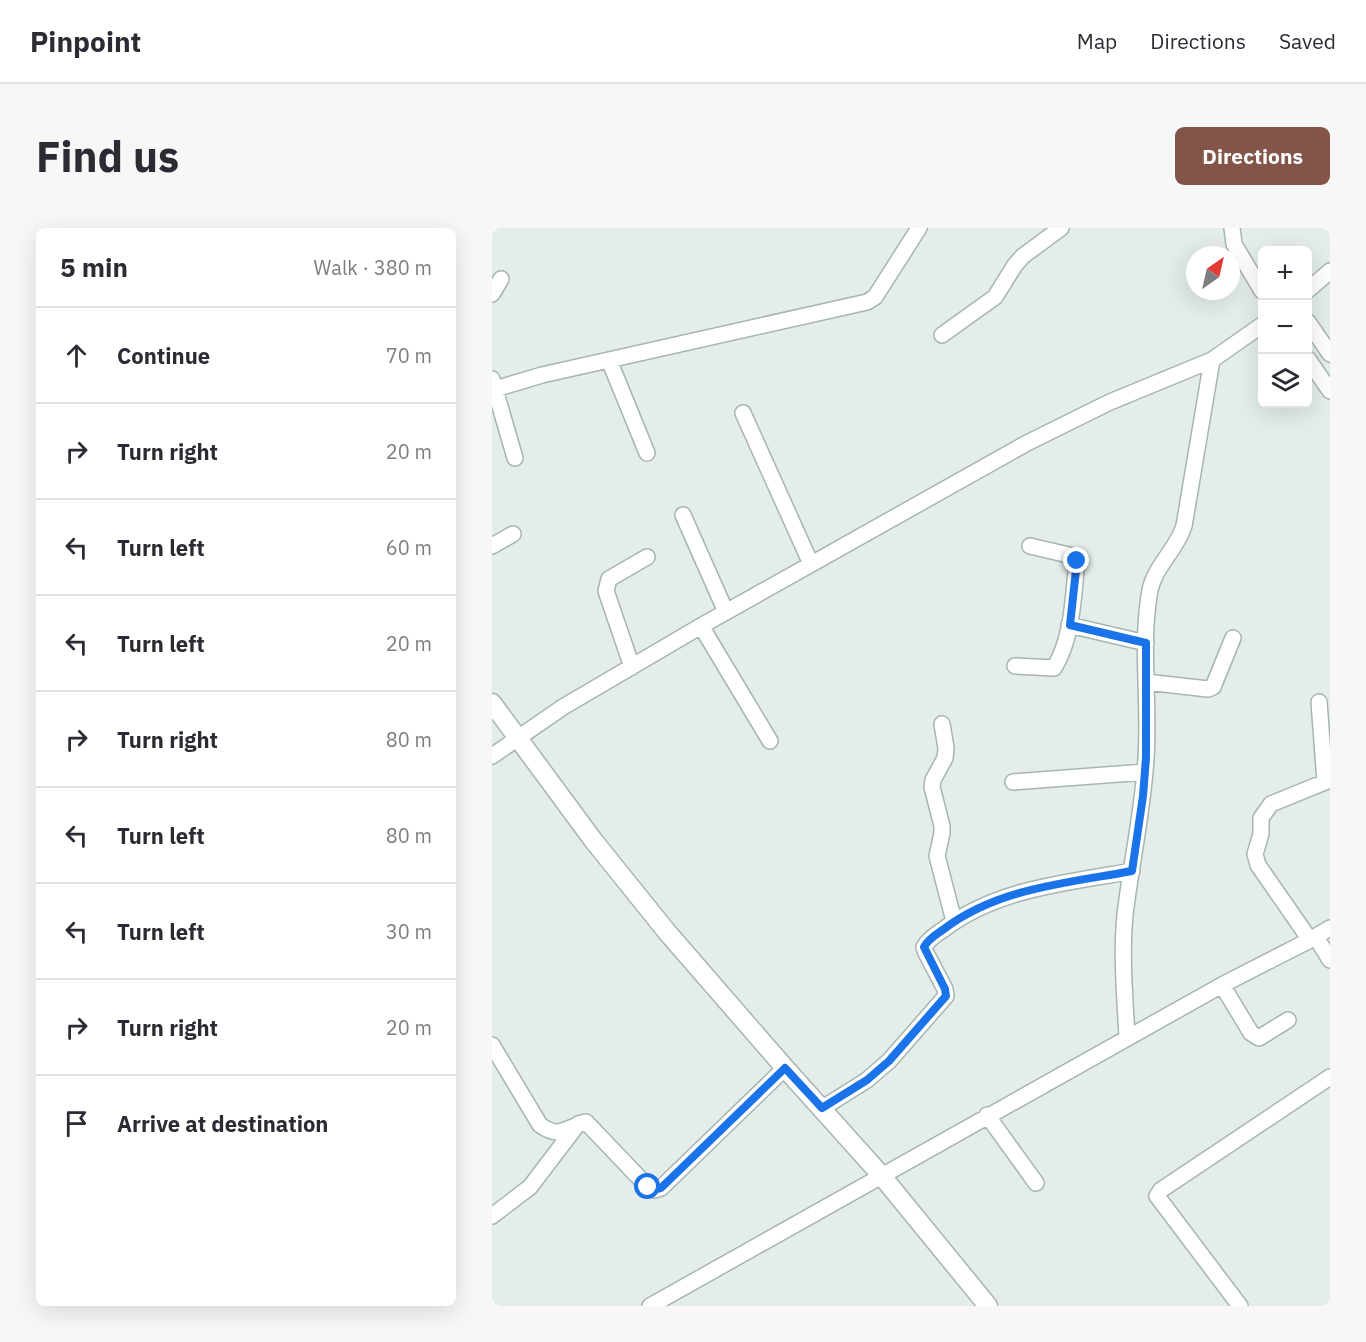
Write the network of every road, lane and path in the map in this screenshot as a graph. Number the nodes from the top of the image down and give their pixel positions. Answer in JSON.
{"nodes":[{"id":1,"x":919,"y":228,"type":"edge"},
{"id":2,"x":1061,"y":228,"type":"edge"},
{"id":3,"x":1232,"y":228,"type":"edge"},
{"id":4,"x":1330,"y":271,"type":"edge"},
{"id":5,"x":501,"y":279,"type":"dead end"},
{"id":6,"x":1258,"y":283,"type":"edge"},
{"id":7,"x":1312,"y":287,"type":"edge"},
{"id":8,"x":492,"y":294,"type":"edge"},
{"id":9,"x":1258,"y":328,"type":"edge"},
{"id":10,"x":1312,"y":328,"type":"edge"},
{"id":11,"x":942,"y":336,"type":"dead end"},
{"id":12,"x":1330,"y":354,"type":"edge"},
{"id":13,"x":609,"y":360,"type":"junction"},
{"id":14,"x":1212,"y":360,"type":"junction"},
{"id":15,"x":1312,"y":365,"type":"edge"},
{"id":16,"x":493,"y":386,"type":"edge"},
{"id":17,"x":1330,"y":391,"type":"edge"},
{"id":18,"x":743,"y":412,"type":"dead end"},
{"id":19,"x":647,"y":453,"type":"dead end"},
{"id":20,"x":515,"y":458,"type":"dead end"},
{"id":21,"x":683,"y":515,"type":"dead end"},
{"id":22,"x":513,"y":534,"type":"dead end"},
{"id":23,"x":492,"y":546,"type":"edge"},
{"id":24,"x":1030,"y":546,"type":"dead end"},
{"id":25,"x":647,"y":557,"type":"dead end"},
{"id":26,"x":811,"y":564,"type":"junction"},
{"id":27,"x":726,"y":612,"type":"junction"},
{"id":28,"x":1070,"y":625,"type":"junction"},
{"id":29,"x":701,"y":626,"type":"junction"},
{"id":30,"x":1233,"y":638,"type":"dead end"},
{"id":31,"x":1146,"y":643,"type":"junction"},
{"id":32,"x":1015,"y":666,"type":"dead end"},
{"id":33,"x":632,"y":667,"type":"junction"},
{"id":34,"x":1146,"y":682,"type":"junction"},
{"id":35,"x":1319,"y":702,"type":"dead end"},
{"id":36,"x":492,"y":703,"type":"edge"},
{"id":37,"x":942,"y":724,"type":"dead end"},
{"id":38,"x":518,"y":738,"type":"junction"},
{"id":39,"x":770,"y":741,"type":"dead end"},
{"id":40,"x":492,"y":756,"type":"edge"},
{"id":41,"x":1145,"y":772,"type":"junction"},
{"id":42,"x":1328,"y":781,"type":"edge"},
{"id":43,"x":1013,"y":782,"type":"dead end"},
{"id":44,"x":1132,"y":871,"type":"junction"},
{"id":45,"x":954,"y":921,"type":"junction"},
{"id":46,"x":1330,"y":928,"type":"edge"},
{"id":47,"x":1313,"y":938,"type":"junction"},
{"id":48,"x":1330,"y":960,"type":"edge"},
{"id":49,"x":1222,"y":985,"type":"junction"},
{"id":50,"x":1288,"y":1020,"type":"dead end"},
{"id":51,"x":1126,"y":1038,"type":"junction"},
{"id":52,"x":492,"y":1045,"type":"edge"},
{"id":53,"x":785,"y":1068,"type":"junction"},
{"id":54,"x":1330,"y":1077,"type":"edge"},
{"id":55,"x":822,"y":1108,"type":"junction"},
{"id":56,"x":987,"y":1115,"type":"junction"},
{"id":57,"x":578,"y":1124,"type":"junction"},
{"id":58,"x":881,"y":1175,"type":"junction"},
{"id":59,"x":1036,"y":1183,"type":"dead end"},
{"id":60,"x":492,"y":1216,"type":"edge"},
{"id":61,"x":650,"y":1306,"type":"edge"},
{"id":62,"x":988,"y":1306,"type":"edge"},
{"id":63,"x":1240,"y":1306,"type":"edge"}],
"edges":[{"from":1,"to":13,"type":"street"},
{"from":2,"to":11,"type":"street"},
{"from":3,"to":6,"type":"street"},
{"from":4,"to":7,"type":"street"},
{"from":5,"to":8,"type":"street"},
{"from":9,"to":14,"type":"street"},
{"from":10,"to":12,"type":"street"},
{"from":13,"to":16,"type":"street"},
{"from":13,"to":19,"type":"street"},
{"from":14,"to":26,"type":"street"},
{"from":14,"to":31,"type":"street"},
{"from":15,"to":17,"type":"street"},
{"from":16,"to":20,"type":"street"},
{"from":18,"to":26,"type":"street"},
{"from":21,"to":27,"type":"street"},
{"from":22,"to":23,"type":"street"},
{"from":24,"to":28,"type":"street"},
{"from":25,"to":33,"type":"street"},
{"from":26,"to":27,"type":"street"},
{"from":27,"to":29,"type":"street"},
{"from":28,"to":31,"type":"street"},
{"from":28,"to":32,"type":"street"},
{"from":29,"to":33,"type":"street"},
{"from":29,"to":39,"type":"street"},
{"from":30,"to":34,"type":"street"},
{"from":31,"to":34,"type":"street"},
{"from":33,"to":38,"type":"street"},
{"from":34,"to":41,"type":"street"},
{"from":35,"to":42,"type":"street"},
{"from":36,"to":38,"type":"street"},
{"from":37,"to":45,"type":"street"},
{"from":38,"to":40,"type":"street"},
{"from":38,"to":53,"type":"street"},
{"from":41,"to":43,"type":"street"},
{"from":41,"to":44,"type":"street"},
{"from":42,"to":47,"type":"street"},
{"from":44,"to":45,"type":"street"},
{"from":44,"to":51,"type":"street"},
{"from":45,"to":55,"type":"street"},
{"from":46,"to":47,"type":"street"},
{"from":47,"to":48,"type":"street"},
{"from":47,"to":49,"type":"street"},
{"from":49,"to":50,"type":"street"},
{"from":49,"to":51,"type":"street"},
{"from":51,"to":56,"type":"street"},
{"from":52,"to":57,"type":"street"},
{"from":53,"to":55,"type":"street"},
{"from":53,"to":57,"type":"street"},
{"from":54,"to":63,"type":"street"},
{"from":55,"to":58,"type":"street"},
{"from":56,"to":58,"type":"street"},
{"from":56,"to":59,"type":"street"},
{"from":57,"to":60,"type":"street"},
{"from":58,"to":61,"type":"street"},
{"from":58,"to":62,"type":"street"}]}
